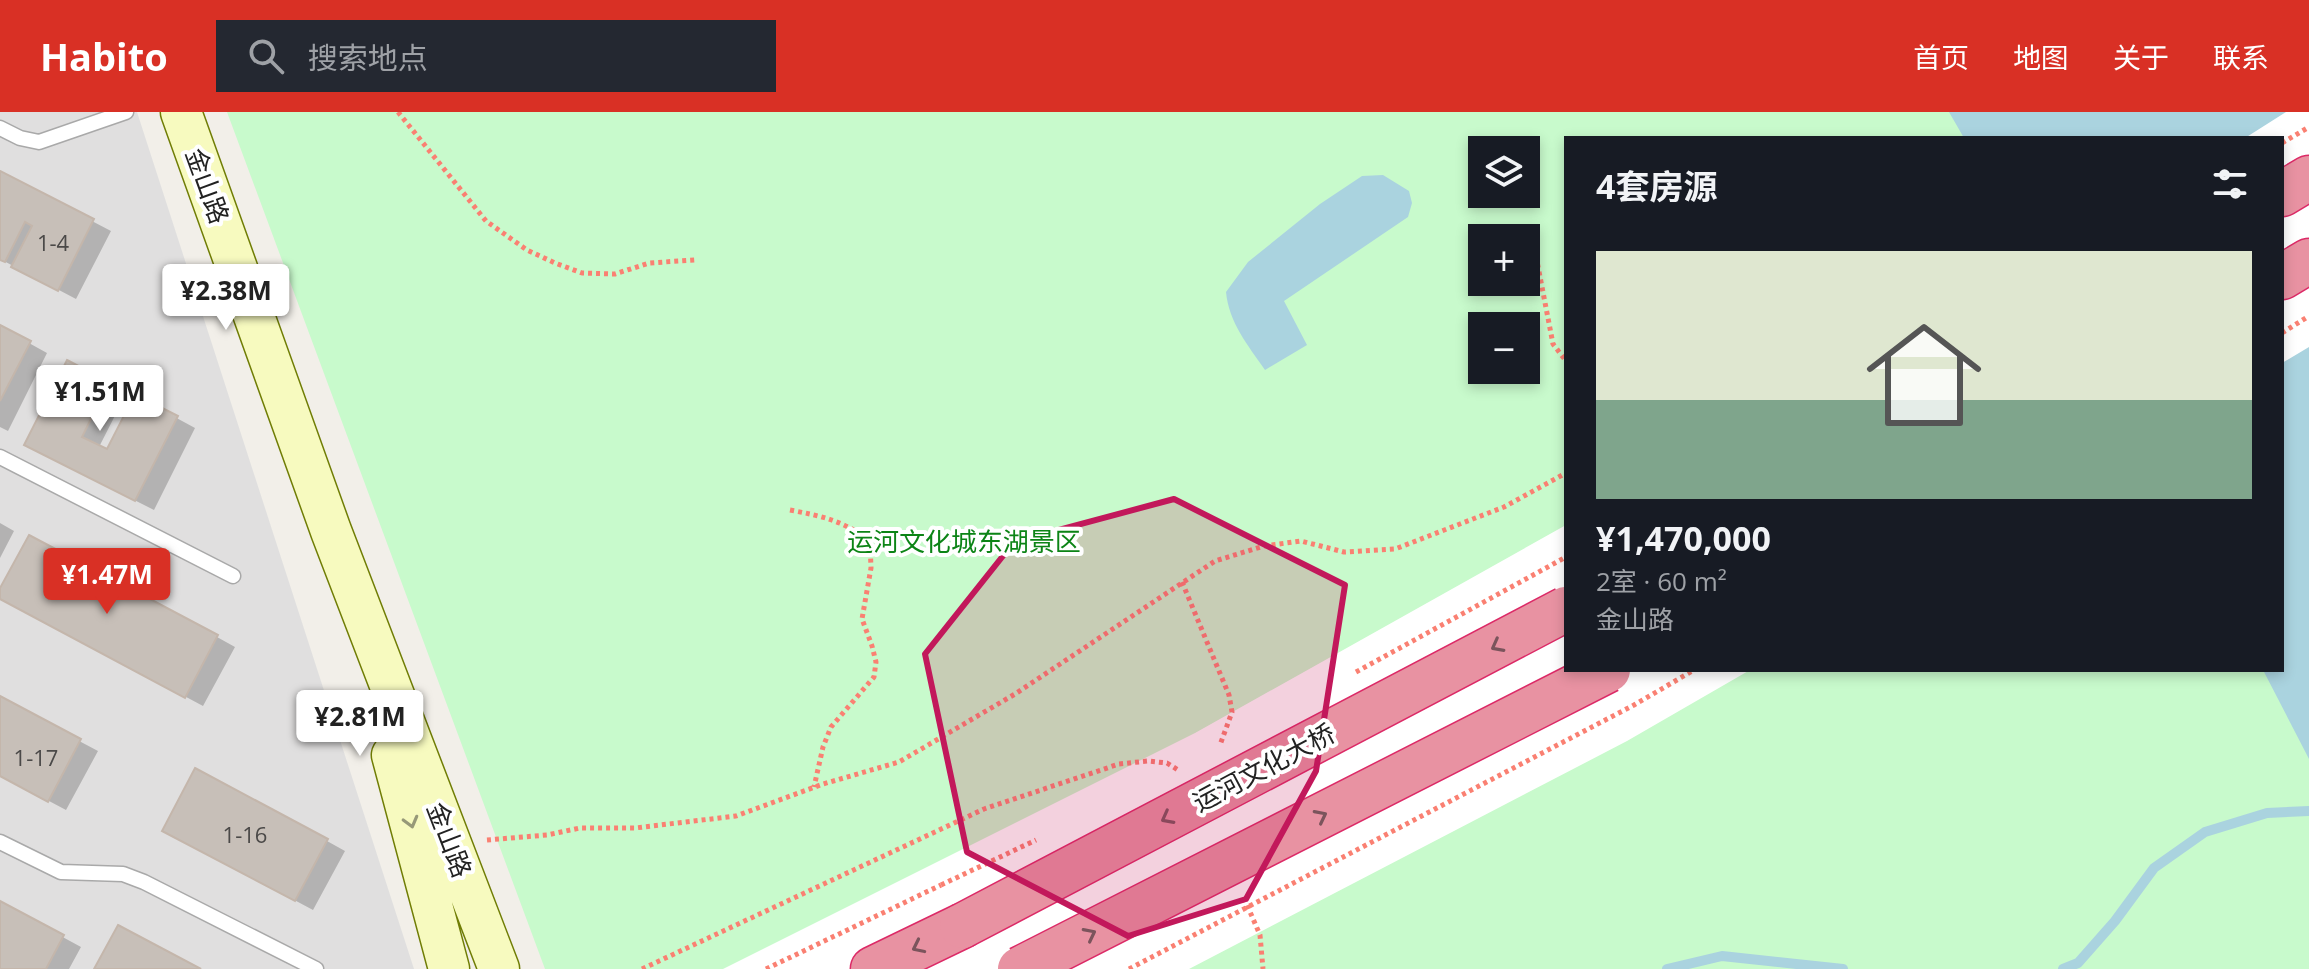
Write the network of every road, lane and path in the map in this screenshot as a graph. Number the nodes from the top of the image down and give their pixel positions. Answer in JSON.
{"nodes":[{"id":1,"x":126,"y":112,"type":"edge"},
{"id":2,"x":181,"y":112,"type":"edge"},
{"id":3,"x":398,"y":112,"type":"edge"},
{"id":4,"x":2309,"y":127,"type":"edge"},
{"id":5,"x":0,"y":128,"type":"edge"},
{"id":6,"x":2284,"y":142,"type":"edge"},
{"id":7,"x":2309,"y":178,"type":"edge"},
{"id":8,"x":2284,"y":193,"type":"edge"},
{"id":9,"x":695,"y":260,"type":"dead end"},
{"id":10,"x":2309,"y":261,"type":"edge"},
{"id":11,"x":2284,"y":276,"type":"edge"},
{"id":12,"x":1540,"y":277,"type":"edge"},
{"id":13,"x":2309,"y":316,"type":"edge"},
{"id":14,"x":2284,"y":332,"type":"edge"},
{"id":15,"x":1564,"y":358,"type":"edge"},
{"id":16,"x":0,"y":457,"type":"edge"},
{"id":17,"x":1564,"y":474,"type":"edge"},
{"id":18,"x":790,"y":510,"type":"dead end"},
{"id":19,"x":331,"y":531,"type":"junction"},
{"id":20,"x":233,"y":576,"type":"dead end"},
{"id":21,"x":1182,"y":582,"type":"junction"},
{"id":22,"x":1564,"y":610,"type":"edge"},
{"id":23,"x":1604,"y":672,"type":"edge"},
{"id":24,"x":1691,"y":672,"type":"edge"},
{"id":25,"x":1219,"y":749,"type":"dead end"},
{"id":26,"x":1179,"y":770,"type":"dead end"},
{"id":27,"x":813,"y":788,"type":"junction"},
{"id":28,"x":0,"y":842,"type":"edge"},
{"id":29,"x":450,"y":843,"type":"junction"},
{"id":30,"x":941,"y":885,"type":"dead end"},
{"id":31,"x":1241,"y":892,"type":"dead end"},
{"id":32,"x":316,"y":969,"type":"edge"},
{"id":33,"x":449,"y":969,"type":"edge"},
{"id":34,"x":499,"y":969,"type":"edge"},
{"id":35,"x":642,"y":969,"type":"edge"},
{"id":36,"x":766,"y":969,"type":"edge"},
{"id":37,"x":873,"y":969,"type":"edge"},
{"id":38,"x":1020,"y":969,"type":"edge"},
{"id":39,"x":1129,"y":969,"type":"edge"},
{"id":40,"x":1263,"y":969,"type":"edge"}],
"edges":[{"from":1,"to":5,"type":"lane"},
{"from":2,"to":19,"type":"street","name":"金山路"},
{"from":3,"to":9,"type":"path"},
{"from":4,"to":6,"type":"path"},
{"from":7,"to":8,"type":"highway"},
{"from":10,"to":11,"type":"highway"},
{"from":12,"to":15,"type":"path"},
{"from":13,"to":14,"type":"path"},
{"from":16,"to":20,"type":"lane"},
{"from":17,"to":21,"type":"path"},
{"from":18,"to":27,"type":"path"},
{"from":19,"to":29,"type":"street","name":"金山路"},
{"from":19,"to":33,"type":"street","name":"金山路","one_way":true},
{"from":21,"to":25,"type":"path"},
{"from":21,"to":27,"type":"path"},
{"from":22,"to":37,"type":"highway","name":"运河文化大桥","one_way":true,"bridge":true},
{"from":38,"to":23,"type":"highway","one_way":true,"bridge":true},
{"from":24,"to":39,"type":"path","bridge":true},
{"from":26,"to":35,"type":"path"},
{"from":27,"to":29,"type":"path"},
{"from":28,"to":32,"type":"lane"},
{"from":29,"to":34,"type":"street","name":"金山路"},
{"from":30,"to":36,"type":"path"},
{"from":31,"to":40,"type":"path"}]}
